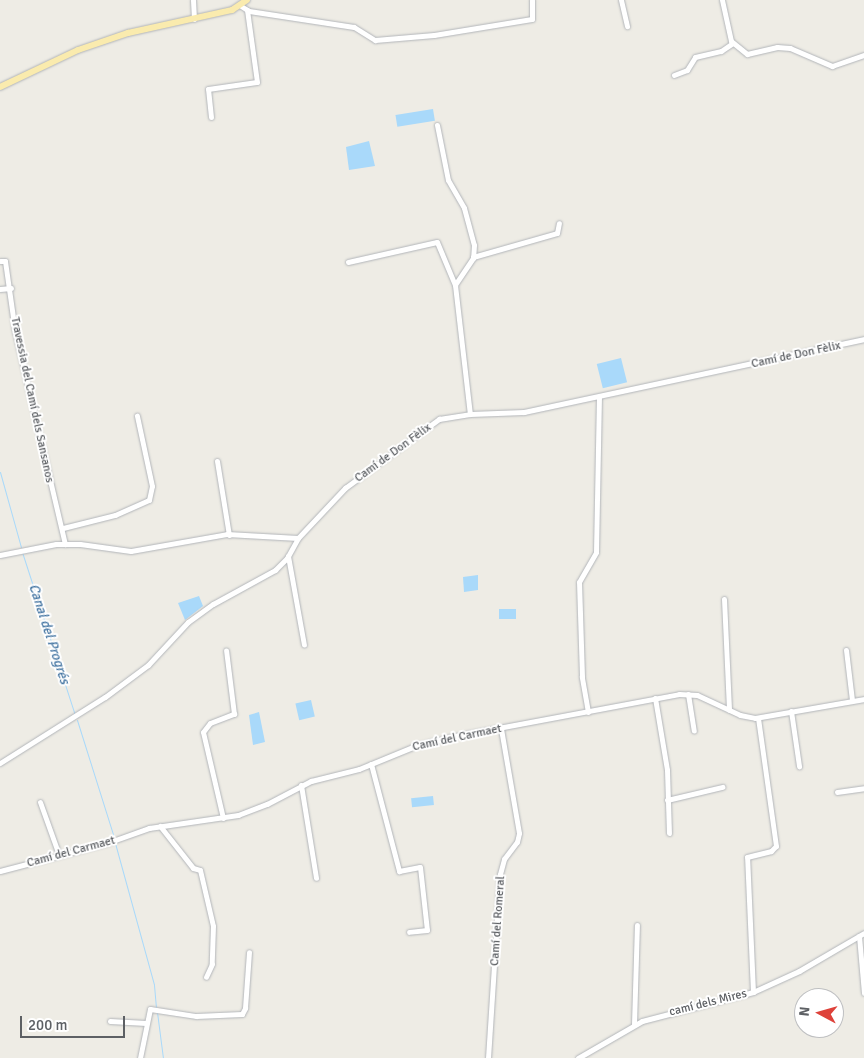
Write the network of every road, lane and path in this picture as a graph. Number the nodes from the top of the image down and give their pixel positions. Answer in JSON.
{"nodes":[{"id":1,"x":193,"y":0,"type":"edge"},
{"id":2,"x":247,"y":0,"type":"edge"},
{"id":3,"x":532,"y":0,"type":"edge"},
{"id":4,"x":621,"y":0,"type":"edge"},
{"id":5,"x":722,"y":0,"type":"edge"},
{"id":6,"x":244,"y":8,"type":"junction"},
{"id":7,"x":194,"y":18,"type":"junction"},
{"id":8,"x":627,"y":26,"type":"dead end"},
{"id":9,"x":732,"y":43,"type":"junction"},
{"id":10,"x":864,"y":55,"type":"edge"},
{"id":11,"x":674,"y":75,"type":"dead end"},
{"id":12,"x":0,"y":87,"type":"edge"},
{"id":13,"x":211,"y":117,"type":"dead end"},
{"id":14,"x":438,"y":125,"type":"dead end"},
{"id":15,"x":559,"y":224,"type":"dead end"},
{"id":16,"x":473,"y":257,"type":"junction"},
{"id":17,"x":0,"y":262,"type":"edge"},
{"id":18,"x":348,"y":262,"type":"dead end"},
{"id":19,"x":455,"y":285,"type":"junction"},
{"id":20,"x":11,"y":288,"type":"junction"},
{"id":21,"x":0,"y":289,"type":"edge"},
{"id":22,"x":864,"y":339,"type":"edge"},
{"id":23,"x":599,"y":397,"type":"junction"},
{"id":24,"x":470,"y":414,"type":"junction"},
{"id":25,"x":136,"y":416,"type":"dead end"},
{"id":26,"x":217,"y":462,"type":"dead end"},
{"id":27,"x":63,"y":528,"type":"junction"},
{"id":28,"x":229,"y":534,"type":"junction"},
{"id":29,"x":298,"y":538,"type":"junction"},
{"id":30,"x":65,"y":544,"type":"junction"},
{"id":31,"x":0,"y":555,"type":"edge"},
{"id":32,"x":288,"y":556,"type":"junction"},
{"id":33,"x":724,"y":599,"type":"dead end"},
{"id":34,"x":304,"y":645,"type":"dead end"},
{"id":35,"x":226,"y":650,"type":"dead end"},
{"id":36,"x":846,"y":650,"type":"dead end"},
{"id":37,"x":688,"y":694,"type":"junction"},
{"id":38,"x":655,"y":698,"type":"junction"},
{"id":39,"x":864,"y":699,"type":"edge"},
{"id":40,"x":852,"y":700,"type":"junction"},
{"id":41,"x":728,"y":710,"type":"junction"},
{"id":42,"x":791,"y":711,"type":"junction"},
{"id":43,"x":588,"y":712,"type":"junction"},
{"id":44,"x":758,"y":718,"type":"junction"},
{"id":45,"x":501,"y":729,"type":"junction"},
{"id":46,"x":694,"y":731,"type":"dead end"},
{"id":47,"x":0,"y":763,"type":"edge"},
{"id":48,"x":371,"y":764,"type":"junction"},
{"id":49,"x":799,"y":766,"type":"dead end"},
{"id":50,"x":300,"y":785,"type":"junction"},
{"id":51,"x":722,"y":787,"type":"dead end"},
{"id":52,"x":864,"y":788,"type":"edge"},
{"id":53,"x":837,"y":792,"type":"dead end"},
{"id":54,"x":667,"y":800,"type":"junction"},
{"id":55,"x":40,"y":802,"type":"dead end"},
{"id":56,"x":223,"y":818,"type":"junction"},
{"id":57,"x":160,"y":826,"type":"junction"},
{"id":58,"x":669,"y":833,"type":"dead end"},
{"id":59,"x":58,"y":855,"type":"junction"},
{"id":60,"x":0,"y":870,"type":"edge"},
{"id":61,"x":316,"y":878,"type":"dead end"},
{"id":62,"x":637,"y":924,"type":"dead end"},
{"id":63,"x":409,"y":932,"type":"dead end"},
{"id":64,"x":862,"y":935,"type":"edge"},
{"id":65,"x":249,"y":952,"type":"dead end"},
{"id":66,"x":206,"y":977,"type":"dead end"},
{"id":67,"x":752,"y":992,"type":"junction"},
{"id":68,"x":864,"y":993,"type":"edge"},
{"id":69,"x":110,"y":1021,"type":"dead end"},
{"id":70,"x":146,"y":1023,"type":"junction"},
{"id":71,"x":634,"y":1024,"type":"junction"},
{"id":72,"x":140,"y":1058,"type":"edge"},
{"id":73,"x":488,"y":1058,"type":"edge"},
{"id":74,"x":578,"y":1058,"type":"edge"}],
"edges":[{"from":1,"to":7,"type":"street"},
{"from":2,"to":6,"type":"main road"},
{"from":3,"to":6,"type":"street"},
{"from":4,"to":8,"type":"street"},
{"from":5,"to":9,"type":"street"},
{"from":6,"to":7,"type":"main road"},
{"from":6,"to":13,"type":"street"},
{"from":7,"to":12,"type":"main road"},
{"from":9,"to":10,"type":"street"},
{"from":9,"to":11,"type":"street"},
{"from":14,"to":16,"type":"street"},
{"from":15,"to":16,"type":"street"},
{"from":16,"to":19,"type":"street"},
{"from":17,"to":20,"type":"street","name":"Travessia del Camí dels Sansanos"},
{"from":18,"to":19,"type":"street"},
{"from":19,"to":24,"type":"street"},
{"from":20,"to":21,"type":"street"},
{"from":20,"to":27,"type":"street","name":"Travessia del Camí dels Sansanos"},
{"from":22,"to":23,"type":"street","name":"Camí de Don Fèlix"},
{"from":23,"to":24,"type":"street","name":"Camí de Don Fèlix"},
{"from":23,"to":43,"type":"street"},
{"from":24,"to":29,"type":"street","name":"Camí de Don Fèlix"},
{"from":25,"to":27,"type":"street"},
{"from":26,"to":28,"type":"street"},
{"from":27,"to":30,"type":"street","name":"Travessia del Camí dels Sansanos"},
{"from":28,"to":29,"type":"street"},
{"from":28,"to":30,"type":"street"},
{"from":29,"to":32,"type":"street","name":"Camí de Don Fèlix"},
{"from":30,"to":31,"type":"street"},
{"from":32,"to":34,"type":"street"},
{"from":32,"to":47,"type":"street","name":"Camí de Don Fèlix"},
{"from":33,"to":41,"type":"street"},
{"from":35,"to":56,"type":"street"},
{"from":36,"to":40,"type":"street"},
{"from":37,"to":38,"type":"street","name":"Camí del Carmaet"},
{"from":37,"to":41,"type":"street","name":"Camí del Carmaet"},
{"from":37,"to":46,"type":"street"},
{"from":38,"to":43,"type":"street","name":"Camí del Carmaet"},
{"from":38,"to":54,"type":"street"},
{"from":39,"to":40,"type":"street","name":"Camí del Carmaet"},
{"from":40,"to":42,"type":"street","name":"Camí del Carmaet"},
{"from":41,"to":44,"type":"street","name":"Camí del Carmaet"},
{"from":42,"to":44,"type":"street","name":"Camí del Carmaet"},
{"from":42,"to":49,"type":"street"},
{"from":43,"to":45,"type":"street","name":"Camí del Carmaet"},
{"from":44,"to":67,"type":"street"},
{"from":45,"to":48,"type":"street","name":"Camí del Carmaet"},
{"from":45,"to":73,"type":"street","name":"Camí del Romeral"},
{"from":48,"to":50,"type":"street","name":"Camí del Carmaet"},
{"from":48,"to":63,"type":"street"},
{"from":50,"to":56,"type":"street","name":"Camí del Carmaet"},
{"from":50,"to":61,"type":"street"},
{"from":51,"to":54,"type":"street"},
{"from":52,"to":53,"type":"street"},
{"from":54,"to":58,"type":"street"},
{"from":55,"to":59,"type":"street"},
{"from":56,"to":57,"type":"street","name":"Camí del Carmaet"},
{"from":57,"to":59,"type":"street","name":"Camí del Carmaet"},
{"from":57,"to":66,"type":"street"},
{"from":59,"to":60,"type":"street","name":"Camí del Carmaet"},
{"from":62,"to":71,"type":"street"},
{"from":64,"to":67,"type":"street","name":"camí dels Mires"},
{"from":64,"to":68,"type":"street"},
{"from":65,"to":70,"type":"street"},
{"from":67,"to":71,"type":"street","name":"camí dels Mires"},
{"from":69,"to":70,"type":"street"},
{"from":70,"to":72,"type":"street"},
{"from":71,"to":74,"type":"street","name":"camí dels Mires"}]}
